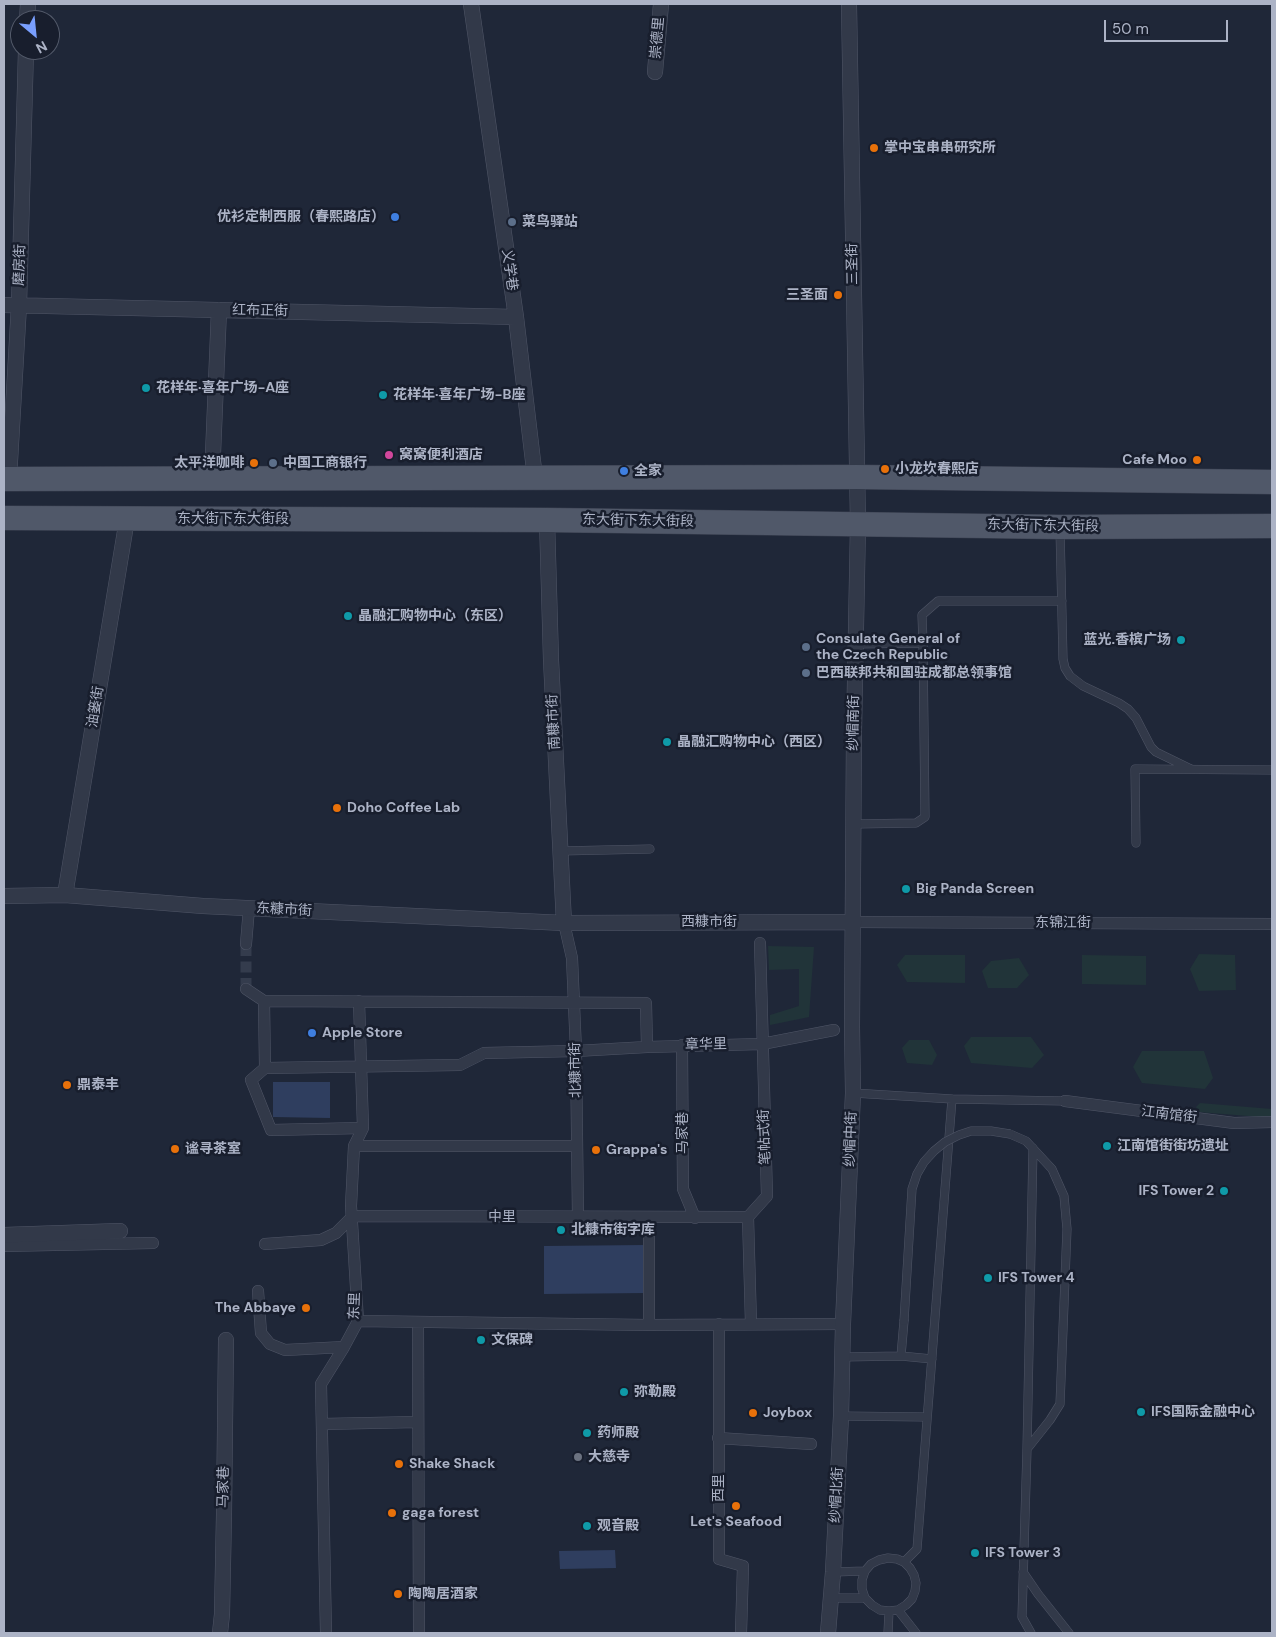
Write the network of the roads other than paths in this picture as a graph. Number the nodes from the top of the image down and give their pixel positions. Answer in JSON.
{"nodes":[{"id":1,"x":470,"y":4,"type":"edge"},
{"id":2,"x":661,"y":4,"type":"edge"},
{"id":3,"x":849,"y":4,"type":"edge"},
{"id":4,"x":26,"y":60,"type":"edge"},
{"id":5,"x":656,"y":72,"type":"dead end"},
{"id":6,"x":4,"y":305,"type":"edge"},
{"id":7,"x":19,"y":305,"type":"junction"},
{"id":8,"x":219,"y":310,"type":"junction"},
{"id":9,"x":516,"y":317,"type":"junction"},
{"id":10,"x":857,"y":477,"type":"junction"},
{"id":11,"x":212,"y":478,"type":"junction"},
{"id":12,"x":535,"y":478,"type":"junction"},
{"id":13,"x":7,"y":479,"type":"edge"},
{"id":14,"x":1272,"y":482,"type":"edge"},
{"id":15,"x":4,"y":518,"type":"edge"},
{"id":16,"x":127,"y":519,"type":"junction"},
{"id":17,"x":547,"y":520,"type":"junction"},
{"id":18,"x":858,"y":524,"type":"junction"},
{"id":19,"x":1272,"y":526,"type":"edge"},
{"id":20,"x":1060,"y":527,"type":"junction"},
{"id":21,"x":1062,"y":601,"type":"junction"},
{"id":22,"x":855,"y":644,"type":"junction"},
{"id":23,"x":922,"y":644,"type":"junction"},
{"id":24,"x":1190,"y":769,"type":"junction"},
{"id":25,"x":1272,"y":770,"type":"edge"},
{"id":26,"x":854,"y":824,"type":"junction"},
{"id":27,"x":1136,"y":843,"type":"dead end"},
{"id":28,"x":650,"y":849,"type":"dead end"},
{"id":29,"x":560,"y":851,"type":"junction"},
{"id":30,"x":65,"y":895,"type":"junction"},
{"id":31,"x":4,"y":896,"type":"edge"},
{"id":32,"x":249,"y":908,"type":"junction"},
{"id":33,"x":564,"y":922,"type":"junction"},
{"id":34,"x":854,"y":922,"type":"junction"},
{"id":35,"x":1272,"y":924,"type":"edge"},
{"id":36,"x":760,"y":943,"type":"dead end"},
{"id":37,"x":246,"y":944,"type":"tunnel mouth"},
{"id":38,"x":246,"y":989,"type":"dead end"},
{"id":39,"x":264,"y":1001,"type":"junction"},
{"id":40,"x":359,"y":1001,"type":"junction"},
{"id":41,"x":574,"y":1002,"type":"junction"},
{"id":42,"x":834,"y":1030,"type":"dead end"},
{"id":43,"x":762,"y":1044,"type":"junction"},
{"id":44,"x":682,"y":1045,"type":"junction"},
{"id":45,"x":647,"y":1047,"type":"junction"},
{"id":46,"x":576,"y":1051,"type":"junction"},
{"id":47,"x":361,"y":1065,"type":"junction"},
{"id":48,"x":265,"y":1068,"type":"junction"},
{"id":49,"x":853,"y":1093,"type":"junction"},
{"id":50,"x":952,"y":1099,"type":"junction"},
{"id":51,"x":1066,"y":1102,"type":"joint"},
{"id":52,"x":1272,"y":1122,"type":"edge"},
{"id":53,"x":363,"y":1128,"type":"junction"},
{"id":54,"x":354,"y":1146,"type":"junction"},
{"id":55,"x":577,"y":1146,"type":"junction"},
{"id":56,"x":948,"y":1148,"type":"junction"},
{"id":57,"x":1033,"y":1148,"type":"junction"},
{"id":58,"x":353,"y":1216,"type":"junction"},
{"id":59,"x":748,"y":1217,"type":"junction"},
{"id":60,"x":578,"y":1218,"type":"junction"},
{"id":61,"x":649,"y":1218,"type":"junction"},
{"id":62,"x":695,"y":1218,"type":"junction"},
{"id":63,"x":912,"y":1219,"type":"dead end"},
{"id":64,"x":120,"y":1231,"type":"dead end"},
{"id":65,"x":4,"y":1235,"type":"edge"},
{"id":66,"x":153,"y":1242,"type":"dead end"},
{"id":67,"x":265,"y":1244,"type":"dead end"},
{"id":68,"x":4,"y":1246,"type":"edge"},
{"id":69,"x":258,"y":1291,"type":"dead end"},
{"id":70,"x":358,"y":1321,"type":"junction"},
{"id":71,"x":418,"y":1322,"type":"junction"},
{"id":72,"x":719,"y":1324,"type":"junction"},
{"id":73,"x":751,"y":1324,"type":"junction"},
{"id":74,"x":843,"y":1324,"type":"junction"},
{"id":75,"x":649,"y":1325,"type":"junction"},
{"id":76,"x":226,"y":1340,"type":"dead end"},
{"id":77,"x":344,"y":1348,"type":"junction"},
{"id":78,"x":842,"y":1356,"type":"junction"},
{"id":79,"x":901,"y":1356,"type":"junction"},
{"id":80,"x":932,"y":1359,"type":"junction"},
{"id":81,"x":841,"y":1416,"type":"junction"},
{"id":82,"x":927,"y":1417,"type":"junction"},
{"id":83,"x":418,"y":1422,"type":"junction"},
{"id":84,"x":322,"y":1424,"type":"junction"},
{"id":85,"x":718,"y":1438,"type":"junction"},
{"id":86,"x":811,"y":1444,"type":"dead end"},
{"id":87,"x":1027,"y":1448,"type":"junction"},
{"id":88,"x":904,"y":1562,"type":"junction"},
{"id":89,"x":833,"y":1572,"type":"junction"},
{"id":90,"x":866,"y":1572,"type":"junction"},
{"id":91,"x":1023,"y":1572,"type":"junction"},
{"id":92,"x":831,"y":1598,"type":"junction"},
{"id":93,"x":866,"y":1598,"type":"junction"},
{"id":94,"x":898,"y":1610,"type":"junction"},
{"id":95,"x":889,"y":1611,"type":"junction"},
{"id":96,"x":220,"y":1633,"type":"edge"},
{"id":97,"x":326,"y":1633,"type":"edge"},
{"id":98,"x":419,"y":1633,"type":"edge"},
{"id":99,"x":741,"y":1633,"type":"edge"},
{"id":100,"x":828,"y":1633,"type":"edge"},
{"id":101,"x":888,"y":1633,"type":"edge"},
{"id":102,"x":916,"y":1633,"type":"edge"},
{"id":103,"x":1031,"y":1633,"type":"edge"},
{"id":104,"x":1069,"y":1633,"type":"edge"}],
"edges":[{"from":1,"to":9,"type":"street","name":"义学巷"},
{"from":2,"to":5,"type":"street","name":"崇德里"},
{"from":3,"to":10,"type":"street","name":"三圣街"},
{"from":4,"to":7,"type":"street","name":"磨房街"},
{"from":6,"to":7,"type":"street","name":"红布正街"},
{"from":7,"to":8,"type":"street","name":"红布正街"},
{"from":7,"to":13,"type":"street","name":"磨房街"},
{"from":8,"to":9,"type":"street","name":"红布正街"},
{"from":8,"to":11,"type":"street"},
{"from":9,"to":12,"type":"street","name":"义学巷"},
{"from":10,"to":12,"type":"main road"},
{"from":10,"to":14,"type":"main road"},
{"from":10,"to":18,"type":"street","name":"三圣街"},
{"from":11,"to":12,"type":"main road"},
{"from":11,"to":13,"type":"main road"},
{"from":15,"to":16,"type":"main road","name":"东大街下东大街段"},
{"from":16,"to":17,"type":"main road","name":"东大街下东大街段"},
{"from":16,"to":30,"type":"street","name":"油篓街"},
{"from":17,"to":18,"type":"main road","name":"东大街下东大街段"},
{"from":17,"to":29,"type":"street","name":"南糠市街"},
{"from":18,"to":20,"type":"main road","name":"东大街下东大街段"},
{"from":18,"to":22,"type":"street","name":"纱帽南街"},
{"from":19,"to":20,"type":"main road","name":"东大街下东大街段"},
{"from":20,"to":21,"type":"lane"},
{"from":21,"to":23,"type":"lane"},
{"from":21,"to":24,"type":"lane"},
{"from":22,"to":23,"type":"lane"},
{"from":22,"to":26,"type":"street","name":"纱帽南街"},
{"from":23,"to":26,"type":"lane"},
{"from":24,"to":25,"type":"lane"},
{"from":24,"to":27,"type":"lane"},
{"from":26,"to":34,"type":"street","name":"纱帽南街"},
{"from":28,"to":29,"type":"lane"},
{"from":29,"to":33,"type":"street","name":"南糠市街"},
{"from":30,"to":31,"type":"street","name":"东糠市街"},
{"from":30,"to":32,"type":"street","name":"东糠市街"},
{"from":32,"to":33,"type":"street","name":"东糠市街"},
{"from":32,"to":37,"type":"street"},
{"from":33,"to":34,"type":"street","name":"西糠市街"},
{"from":33,"to":41,"type":"street","name":"北糠市街"},
{"from":34,"to":35,"type":"street","name":"东锦江街"},
{"from":34,"to":49,"type":"street","name":"纱帽中街"},
{"from":36,"to":43,"type":"street","name":"笔帖式街"},
{"from":38,"to":39,"type":"street"},
{"from":39,"to":40,"type":"street"},
{"from":39,"to":48,"type":"street"},
{"from":40,"to":41,"type":"street"},
{"from":40,"to":47,"type":"street","name":"东里"},
{"from":41,"to":45,"type":"street"},
{"from":41,"to":46,"type":"street","name":"北糠市街"},
{"from":42,"to":43,"type":"street","name":"章华里"},
{"from":43,"to":44,"type":"street","name":"章华里"},
{"from":43,"to":59,"type":"street","name":"笔帖式街"},
{"from":44,"to":45,"type":"street","name":"章华里"},
{"from":44,"to":62,"type":"street","name":"马家巷"},
{"from":45,"to":46,"type":"street","name":"章华里"},
{"from":46,"to":47,"type":"street","name":"章华里"},
{"from":46,"to":55,"type":"street","name":"北糠市街"},
{"from":47,"to":48,"type":"street","name":"章华里"},
{"from":47,"to":53,"type":"street","name":"东里"},
{"from":48,"to":53,"type":"street"},
{"from":49,"to":50,"type":"lane"},
{"from":49,"to":74,"type":"street","name":"纱帽中街"},
{"from":50,"to":51,"type":"lane"},
{"from":50,"to":56,"type":"lane"},
{"from":51,"to":52,"type":"street","name":"江南馆街"},
{"from":53,"to":54,"type":"street","name":"东里"},
{"from":54,"to":55,"type":"street"},
{"from":54,"to":58,"type":"street","name":"东里"},
{"from":55,"to":60,"type":"street","name":"北糠市街"},
{"from":56,"to":63,"type":"lane"},
{"from":56,"to":80,"type":"lane"},
{"from":57,"to":79,"type":"lane","bridge":true},
{"from":57,"to":87,"type":"lane"},
{"from":57,"to":87,"type":"lane"},
{"from":58,"to":60,"type":"street","name":"中里"},
{"from":58,"to":67,"type":"street"},
{"from":58,"to":70,"type":"street","name":"东里"},
{"from":59,"to":62,"type":"street","name":"中里"},
{"from":59,"to":73,"type":"street"},
{"from":60,"to":61,"type":"street","name":"中里"},
{"from":61,"to":62,"type":"street","name":"中里"},
{"from":61,"to":75,"type":"street"},
{"from":64,"to":65,"type":"street"},
{"from":66,"to":68,"type":"street"},
{"from":69,"to":77,"type":"street"},
{"from":70,"to":71,"type":"street"},
{"from":70,"to":77,"type":"street","name":"东里"},
{"from":71,"to":75,"type":"street"},
{"from":71,"to":83,"type":"street"},
{"from":72,"to":73,"type":"street"},
{"from":72,"to":75,"type":"street"},
{"from":72,"to":85,"type":"street","name":"西里"},
{"from":73,"to":74,"type":"street"},
{"from":74,"to":78,"type":"street","name":"纱帽中街"},
{"from":76,"to":96,"type":"street","name":"马家巷"},
{"from":77,"to":84,"type":"street","name":"东里"},
{"from":78,"to":79,"type":"lane"},
{"from":78,"to":81,"type":"street","name":"纱帽北街"},
{"from":79,"to":80,"type":"lane"},
{"from":80,"to":82,"type":"lane"},
{"from":81,"to":82,"type":"lane"},
{"from":81,"to":89,"type":"street","name":"纱帽北街"},
{"from":82,"to":88,"type":"lane"},
{"from":83,"to":84,"type":"street"},
{"from":83,"to":98,"type":"street"},
{"from":84,"to":97,"type":"street","name":"东里"},
{"from":85,"to":86,"type":"street"},
{"from":85,"to":99,"type":"street","name":"西里"},
{"from":87,"to":91,"type":"lane"},
{"from":88,"to":90,"type":"lane"},
{"from":88,"to":94,"type":"lane"},
{"from":89,"to":90,"type":"lane"},
{"from":89,"to":92,"type":"street","name":"纱帽北街"},
{"from":90,"to":93,"type":"lane"},
{"from":91,"to":103,"type":"lane"},
{"from":91,"to":104,"type":"lane"},
{"from":92,"to":93,"type":"lane"},
{"from":92,"to":100,"type":"street","name":"纱帽北街"},
{"from":93,"to":95,"type":"lane"},
{"from":94,"to":95,"type":"lane"},
{"from":94,"to":102,"type":"lane"},
{"from":95,"to":101,"type":"lane"}]}
